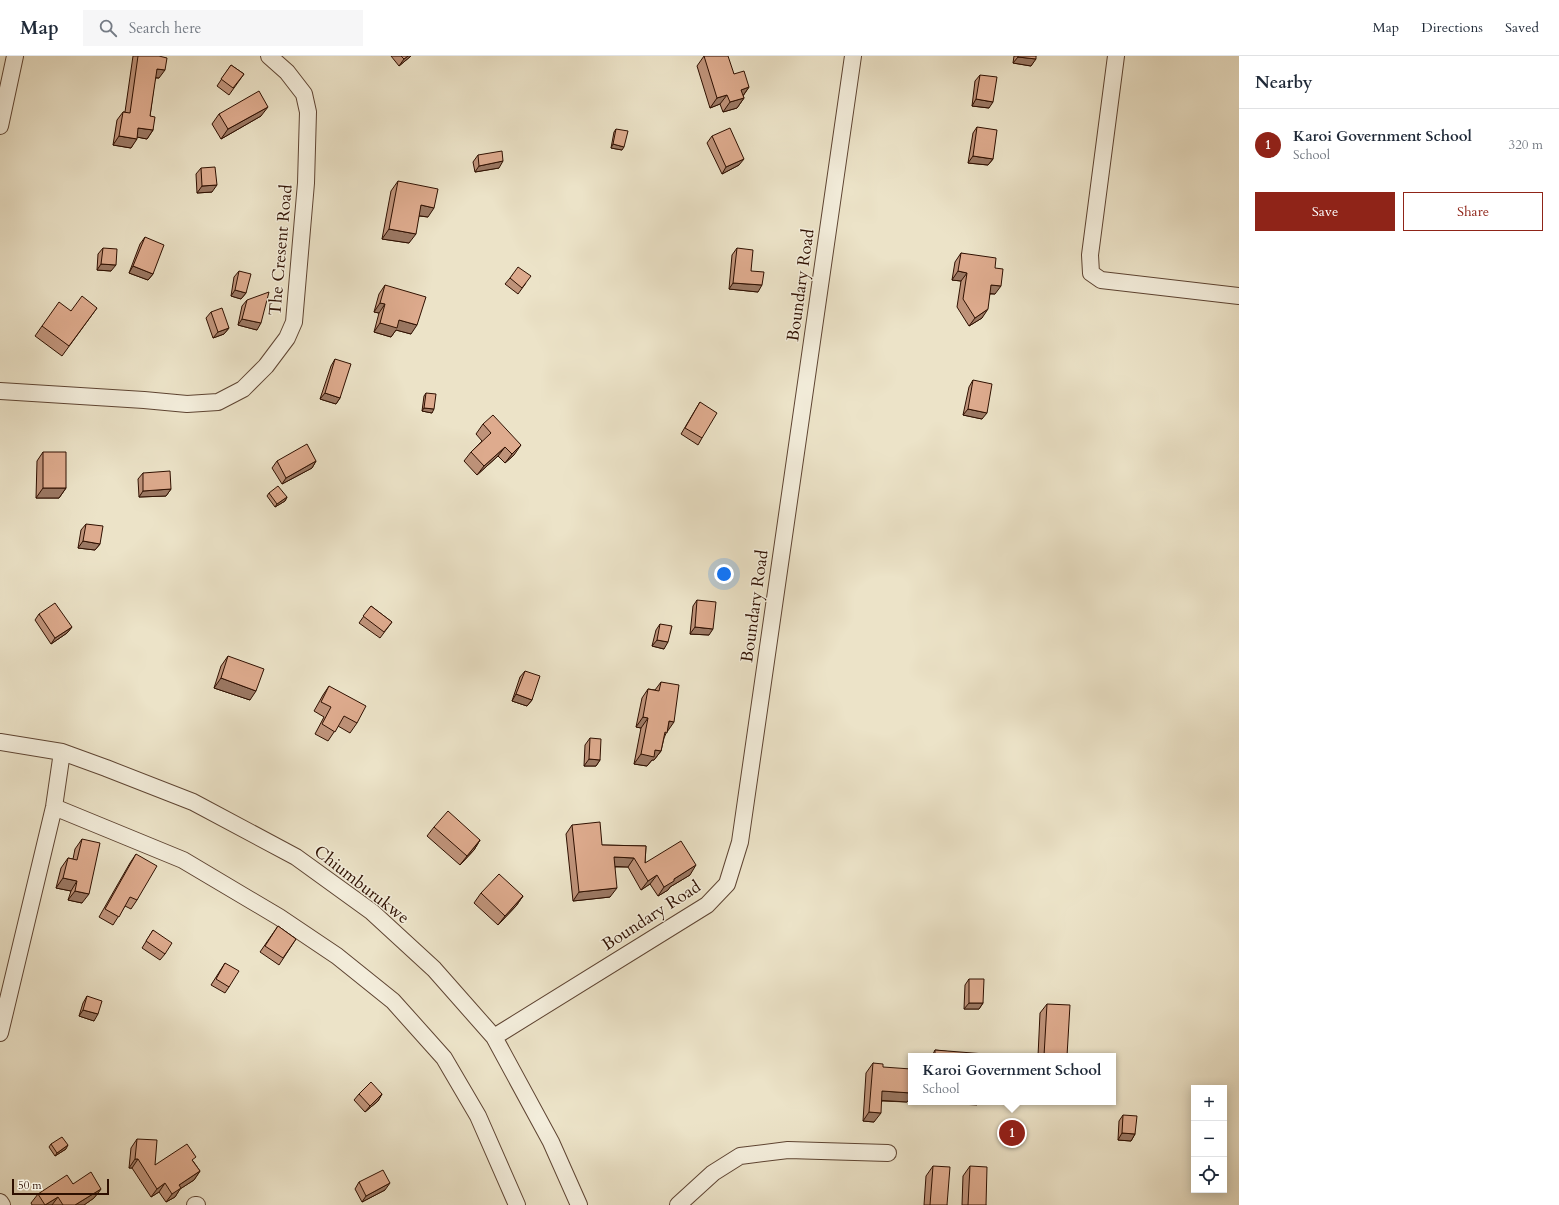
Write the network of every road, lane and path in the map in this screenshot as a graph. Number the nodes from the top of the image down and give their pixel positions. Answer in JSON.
{"nodes":[{"id":1,"x":15,"y":56,"type":"edge"},
{"id":2,"x":269,"y":56,"type":"edge"},
{"id":3,"x":853,"y":56,"type":"edge"},
{"id":4,"x":1116,"y":56,"type":"edge"},
{"id":5,"x":0,"y":126,"type":"edge"},
{"id":6,"x":1239,"y":296,"type":"edge"},
{"id":7,"x":0,"y":391,"type":"edge"},
{"id":8,"x":0,"y":742,"type":"edge"},
{"id":9,"x":62,"y":752,"type":"junction"},
{"id":10,"x":54,"y":807,"type":"junction"},
{"id":11,"x":0,"y":1033,"type":"edge"},
{"id":12,"x":494,"y":1036,"type":"junction"},
{"id":13,"x":888,"y":1153,"type":"dead end"},
{"id":14,"x":0,"y":1202,"type":"edge"},
{"id":15,"x":513,"y":1204,"type":"edge"},
{"id":16,"x":2,"y":1205,"type":"edge"},
{"id":17,"x":579,"y":1205,"type":"edge"},
{"id":18,"x":678,"y":1205,"type":"edge"}],
"edges":[{"from":1,"to":5,"type":"street"},
{"from":2,"to":7,"type":"street","name":"The Cresent Road"},
{"from":3,"to":12,"type":"street","name":"Boundary Road"},
{"from":4,"to":6,"type":"street"},
{"from":8,"to":9,"type":"street","name":"Chiumburukwe"},
{"from":9,"to":10,"type":"street"},
{"from":9,"to":12,"type":"street","name":"Chiumburukwe"},
{"from":10,"to":11,"type":"street"},
{"from":10,"to":15,"type":"street"},
{"from":12,"to":17,"type":"street","name":"Chiumburukwe"},
{"from":13,"to":18,"type":"street"},
{"from":14,"to":16,"type":"street"}]}
